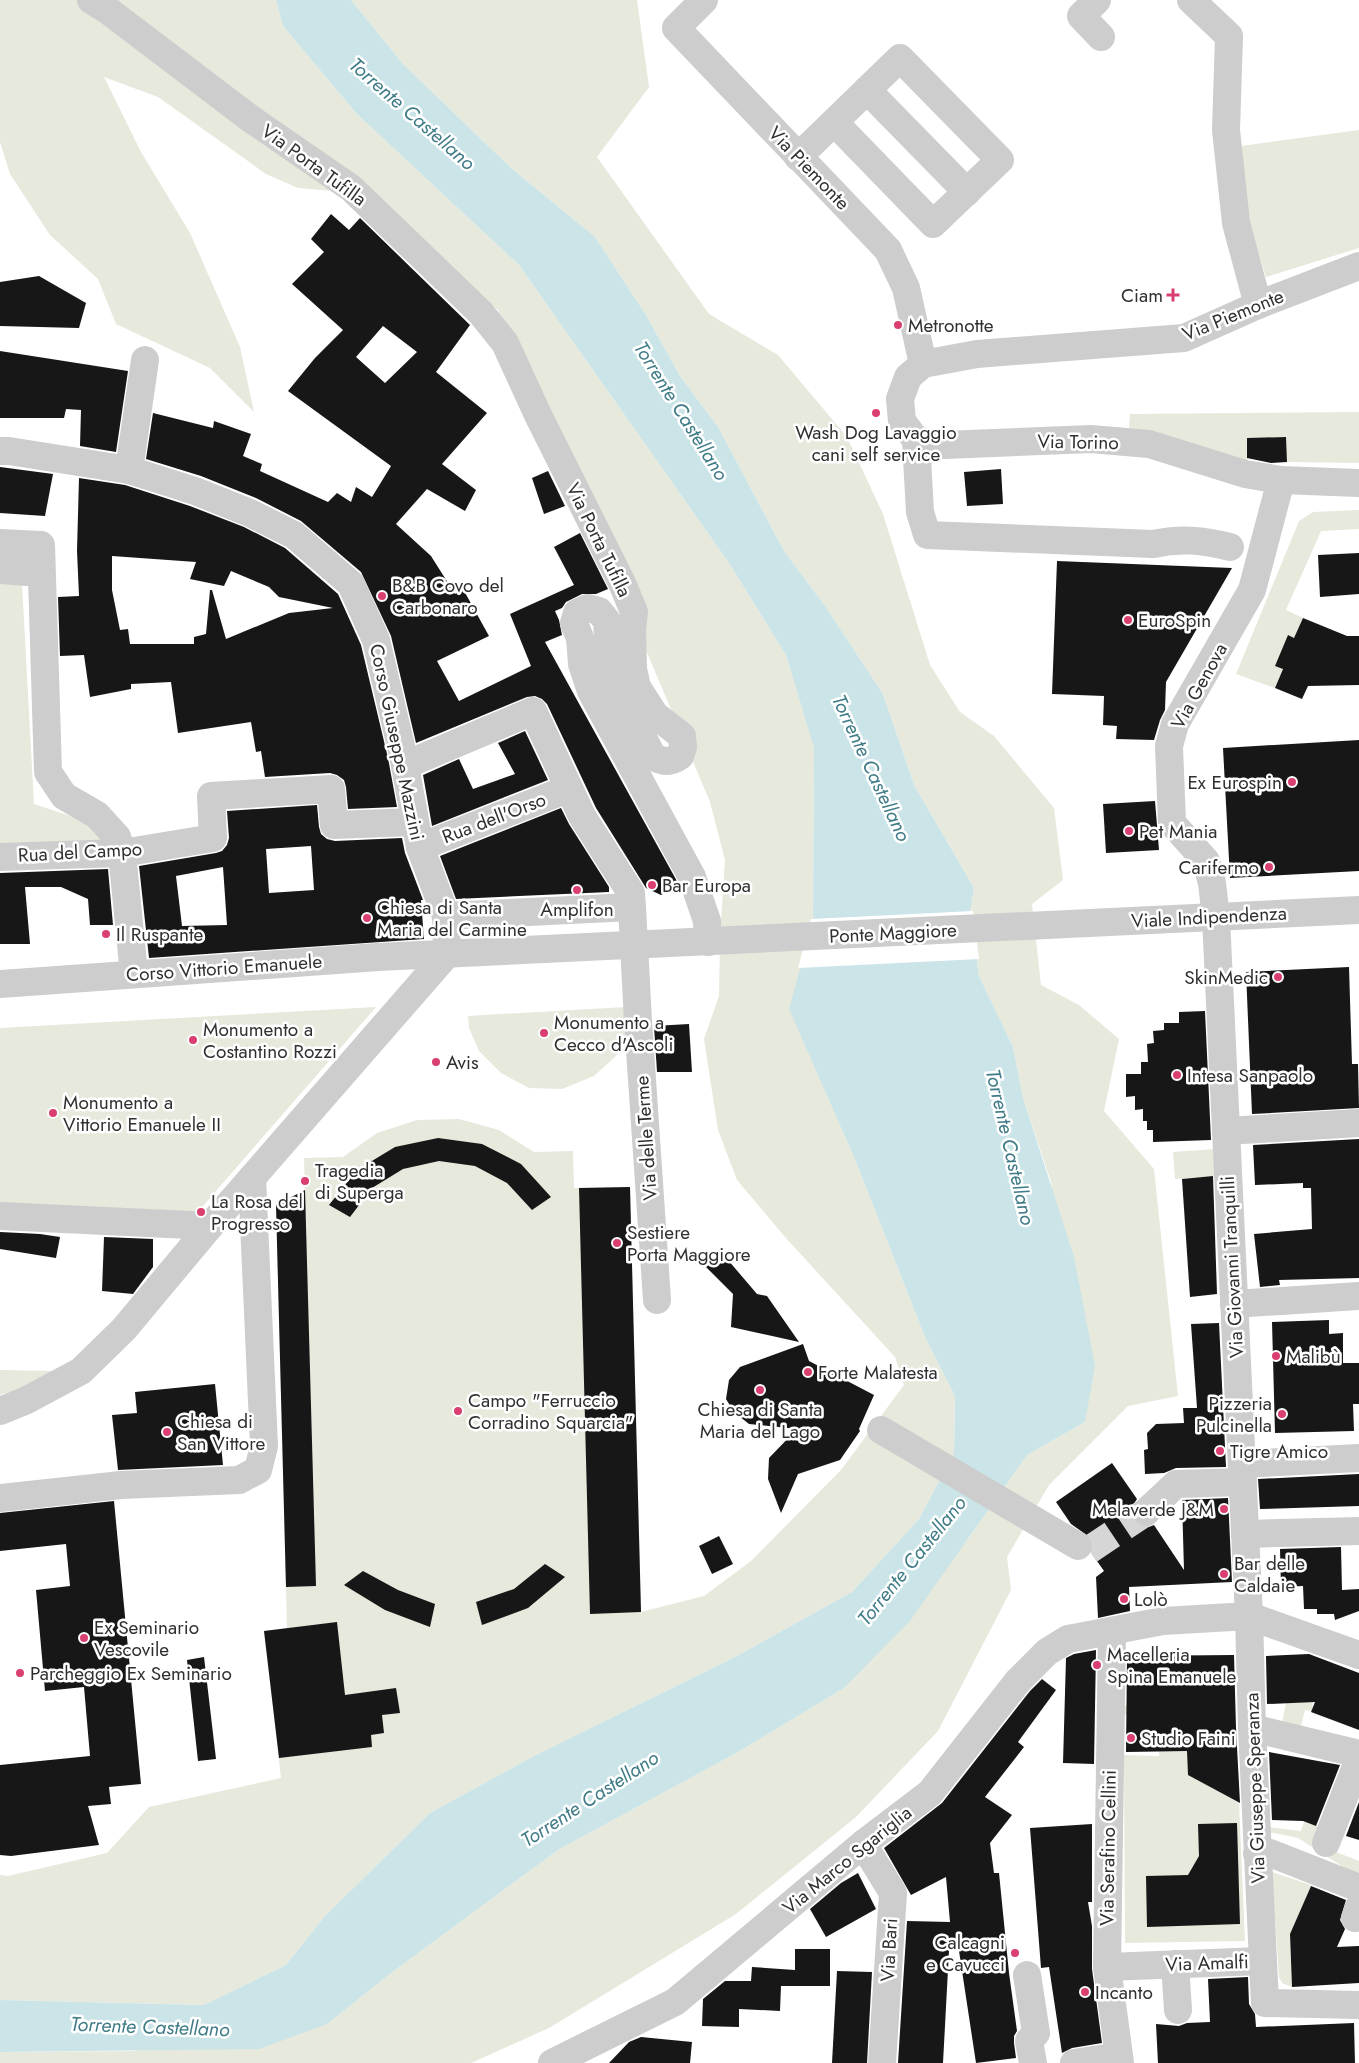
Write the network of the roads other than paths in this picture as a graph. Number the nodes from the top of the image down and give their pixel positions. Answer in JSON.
{"nodes":[{"id":1,"x":91,"y":0,"type":"edge"},
{"id":2,"x":704,"y":0,"type":"edge"},
{"id":3,"x":1097,"y":0,"type":"edge"},
{"id":4,"x":1191,"y":0,"type":"edge"},
{"id":5,"x":1101,"y":37,"type":"dead end"},
{"id":6,"x":867,"y":90,"type":"junction"},
{"id":7,"x":834,"y":122,"type":"junction"},
{"id":8,"x":798,"y":158,"type":"junction"},
{"id":9,"x":967,"y":192,"type":"junction"},
{"id":10,"x":1359,"y":266,"type":"edge"},
{"id":11,"x":1258,"y":305,"type":"junction"},
{"id":12,"x":146,"y":360,"type":"dead end"},
{"id":13,"x":923,"y":364,"type":"junction"},
{"id":14,"x":916,"y":440,"type":"junction"},
{"id":15,"x":0,"y":451,"type":"edge"},
{"id":16,"x":129,"y":470,"type":"junction"},
{"id":17,"x":1281,"y":480,"type":"junction"},
{"id":18,"x":1359,"y":483,"type":"edge"},
{"id":19,"x":0,"y":543,"type":"edge"},
{"id":20,"x":1265,"y":543,"type":"junction"},
{"id":21,"x":0,"y":570,"type":"edge"},
{"id":22,"x":41,"y":573,"type":"junction"},
{"id":23,"x":403,"y":755,"type":"junction"},
{"id":24,"x":568,"y":789,"type":"junction"},
{"id":25,"x":417,"y":834,"type":"junction"},
{"id":26,"x":122,"y":853,"type":"junction"},
{"id":27,"x":0,"y":857,"type":"edge"},
{"id":28,"x":632,"y":907,"type":"junction"},
{"id":29,"x":1359,"y":910,"type":"edge"},
{"id":30,"x":446,"y":916,"type":"junction"},
{"id":31,"x":1216,"y":918,"type":"junction"},
{"id":32,"x":1059,"y":924,"type":"joint"},
{"id":33,"x":718,"y":941,"type":"junction"},
{"id":34,"x":634,"y":945,"type":"junction"},
{"id":35,"x":448,"y":954,"type":"junction"},
{"id":36,"x":134,"y":974,"type":"junction"},
{"id":37,"x":0,"y":984,"type":"edge"},
{"id":38,"x":1359,"y":1123,"type":"edge"},
{"id":39,"x":1226,"y":1131,"type":"junction"},
{"id":40,"x":252,"y":1178,"type":"junction"},
{"id":41,"x":0,"y":1216,"type":"edge"},
{"id":42,"x":210,"y":1226,"type":"junction"},
{"id":43,"x":1359,"y":1296,"type":"edge"},
{"id":44,"x":658,"y":1300,"type":"dead end"},
{"id":45,"x":1234,"y":1304,"type":"junction"},
{"id":46,"x":0,"y":1411,"type":"edge"},
{"id":47,"x":881,"y":1430,"type":"dead end"},
{"id":48,"x":1359,"y":1458,"type":"edge"},
{"id":49,"x":1242,"y":1473,"type":"junction"},
{"id":50,"x":0,"y":1498,"type":"edge"},
{"id":51,"x":1146,"y":1512,"type":"tunnel mouth"},
{"id":52,"x":1359,"y":1531,"type":"edge"},
{"id":53,"x":1245,"y":1534,"type":"junction"},
{"id":54,"x":1078,"y":1546,"type":"dead end"},
{"id":55,"x":1249,"y":1616,"type":"junction"},
{"id":56,"x":1112,"y":1631,"type":"junction"},
{"id":57,"x":1359,"y":1655,"type":"edge"},
{"id":58,"x":1252,"y":1728,"type":"junction"},
{"id":59,"x":1359,"y":1754,"type":"edge"},
{"id":60,"x":1359,"y":1759,"type":"edge"},
{"id":61,"x":1326,"y":1843,"type":"dead end"},
{"id":62,"x":864,"y":1844,"type":"junction"},
{"id":63,"x":1257,"y":1854,"type":"junction"},
{"id":64,"x":1359,"y":1888,"type":"edge"},
{"id":65,"x":1262,"y":1961,"type":"junction"},
{"id":66,"x":1175,"y":1964,"type":"junction"},
{"id":67,"x":1106,"y":1967,"type":"junction"},
{"id":68,"x":1027,"y":1975,"type":"dead end"},
{"id":69,"x":1359,"y":2006,"type":"edge"},
{"id":70,"x":1178,"y":2010,"type":"dead end"},
{"id":71,"x":1119,"y":2060,"type":"edge"},
{"id":72,"x":552,"y":2063,"type":"edge"},
{"id":73,"x":882,"y":2063,"type":"edge"},
{"id":74,"x":1033,"y":2063,"type":"edge"},
{"id":75,"x":1074,"y":2063,"type":"edge"}],
"edges":[{"from":1,"to":33,"type":"street","name":"Via Porta Tufilla"},
{"from":2,"to":8,"type":"street","name":"Via Piemonte"},
{"from":3,"to":5,"type":"street"},
{"from":4,"to":11,"type":"street"},
{"from":6,"to":7,"type":"street"},
{"from":6,"to":9,"type":"street"},
{"from":6,"to":9,"type":"street"},
{"from":7,"to":8,"type":"street"},
{"from":7,"to":9,"type":"street"},
{"from":8,"to":13,"type":"street","name":"Via Piemonte"},
{"from":10,"to":11,"type":"street","name":"Via Piemonte"},
{"from":11,"to":13,"type":"street","name":"Via Piemonte"},
{"from":12,"to":16,"type":"street"},
{"from":13,"to":14,"type":"street"},
{"from":14,"to":17,"type":"street","name":"Via Torino"},
{"from":14,"to":20,"type":"street"},
{"from":15,"to":16,"type":"street","name":"Corso Giuseppe Mazzini"},
{"from":16,"to":23,"type":"street","name":"Corso Giuseppe Mazzini"},
{"from":17,"to":18,"type":"street","name":"Via Torino"},
{"from":17,"to":20,"type":"street","name":"Via Genova"},
{"from":19,"to":22,"type":"street"},
{"from":20,"to":31,"type":"street","name":"Via Genova"},
{"from":21,"to":22,"type":"street"},
{"from":22,"to":26,"type":"street"},
{"from":23,"to":24,"type":"street","name":"Via delle Terme"},
{"from":23,"to":25,"type":"street","name":"Corso Giuseppe Mazzini"},
{"from":24,"to":25,"type":"street","name":"Rua dell'Orso"},
{"from":24,"to":28,"type":"street","name":"Via delle Terme"},
{"from":25,"to":26,"type":"street","name":"Rua del Campo"},
{"from":25,"to":30,"type":"street","name":"Corso Giuseppe Mazzini"},
{"from":26,"to":27,"type":"street","name":"Rua del Campo"},
{"from":26,"to":36,"type":"street"},
{"from":28,"to":30,"type":"street"},
{"from":28,"to":34,"type":"street","name":"Via delle Terme"},
{"from":29,"to":31,"type":"street","name":"Viale Indipendenza"},
{"from":30,"to":35,"type":"street","name":"Corso Giuseppe Mazzini"},
{"from":31,"to":32,"type":"street","name":"Viale Indipendenza"},
{"from":31,"to":39,"type":"street","name":"Via Giovanni Tranquilli"},
{"from":32,"to":33,"type":"street","name":"Ponte Maggiore"},
{"from":33,"to":34,"type":"street","name":"Ponte Maggiore"},
{"from":34,"to":35,"type":"street","name":"Corso Vittorio Emanuele"},
{"from":34,"to":44,"type":"street","name":"Via delle Terme"},
{"from":35,"to":36,"type":"street","name":"Corso Vittorio Emanuele"},
{"from":35,"to":40,"type":"street"},
{"from":36,"to":37,"type":"street","name":"Corso Vittorio Emanuele"},
{"from":38,"to":39,"type":"street"},
{"from":39,"to":45,"type":"street","name":"Via Giovanni Tranquilli"},
{"from":40,"to":42,"type":"street"},
{"from":40,"to":50,"type":"street"},
{"from":41,"to":42,"type":"street"},
{"from":42,"to":46,"type":"street"},
{"from":43,"to":45,"type":"street"},
{"from":45,"to":49,"type":"street","name":"Via Giovanni Tranquilli"},
{"from":47,"to":54,"type":"street"},
{"from":48,"to":49,"type":"street"},
{"from":49,"to":51,"type":"street"},
{"from":49,"to":53,"type":"street","name":"Via Giovanni Tranquilli"},
{"from":52,"to":53,"type":"street"},
{"from":53,"to":55,"type":"street","name":"Via Giovanni Tranquilli"},
{"from":55,"to":56,"type":"street","name":"Via Marco Sgariglia"},
{"from":55,"to":57,"type":"street"},
{"from":55,"to":58,"type":"street","name":"Via Giuseppe Speranza"},
{"from":56,"to":62,"type":"street","name":"Via Marco Sgariglia"},
{"from":56,"to":67,"type":"street","name":"Via Serafino Cellini"},
{"from":58,"to":59,"type":"street"},
{"from":58,"to":63,"type":"street","name":"Via Giuseppe Speranza"},
{"from":60,"to":61,"type":"street"},
{"from":62,"to":72,"type":"street","name":"Via Marco Sgariglia"},
{"from":62,"to":73,"type":"street","name":"Via Bari"},
{"from":63,"to":64,"type":"street"},
{"from":63,"to":65,"type":"street","name":"Via Giuseppe Speranza"},
{"from":65,"to":66,"type":"street","name":"Via Amalfi"},
{"from":65,"to":69,"type":"street","name":"Via Amalfi"},
{"from":66,"to":67,"type":"street","name":"Via Amalfi"},
{"from":66,"to":70,"type":"street"},
{"from":67,"to":71,"type":"street","name":"Via Serafino Cellini"},
{"from":68,"to":74,"type":"street"},
{"from":71,"to":75,"type":"street"}]}
